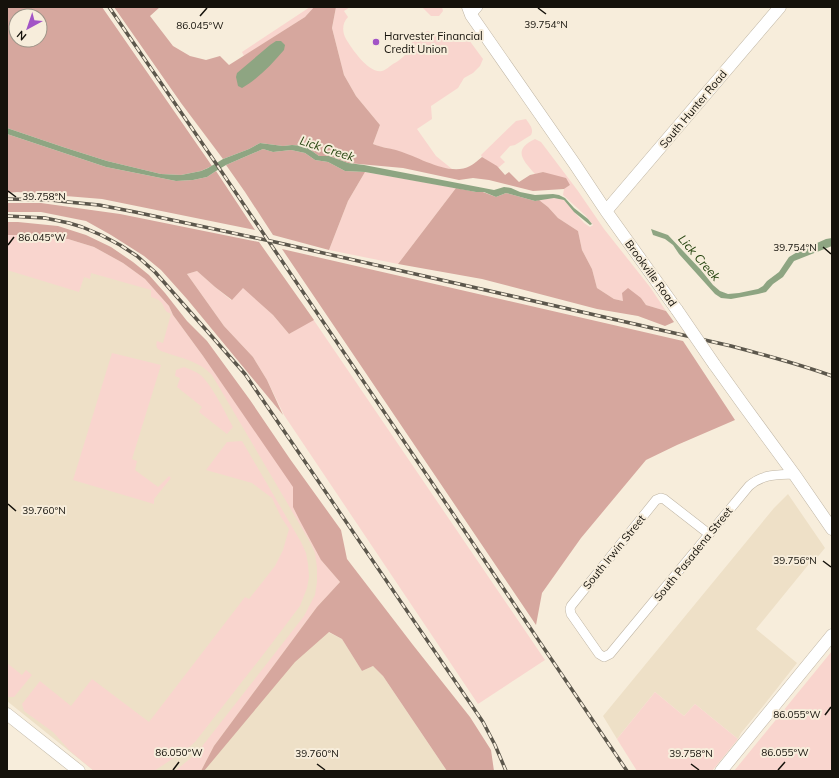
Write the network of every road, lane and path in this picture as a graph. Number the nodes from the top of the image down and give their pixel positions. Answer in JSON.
{"nodes":[{"id":1,"x":462,"y":7,"type":"edge"},
{"id":2,"x":780,"y":7,"type":"edge"},
{"id":3,"x":473,"y":10,"type":"edge"},
{"id":4,"x":606,"y":211,"type":"junction"},
{"id":5,"x":794,"y":474,"type":"junction"},
{"id":6,"x":832,"y":529,"type":"edge"},
{"id":7,"x":709,"y":534,"type":"junction"},
{"id":8,"x":832,"y":636,"type":"edge"},
{"id":9,"x":604,"y":657,"type":"joint"},
{"id":10,"x":7,"y":714,"type":"edge"},
{"id":11,"x":79,"y":771,"type":"edge"},
{"id":12,"x":721,"y":771,"type":"edge"}],
"edges":[{"from":1,"to":3,"type":"main road","name":"Brookville Road"},
{"from":2,"to":4,"type":"main road","name":"South Hunter Road"},
{"from":3,"to":4,"type":"main road","name":"Brookville Road"},
{"from":4,"to":5,"type":"main road","name":"Brookville Road","bridge":true},
{"from":5,"to":6,"type":"main road","name":"Brookville Road"},
{"from":5,"to":7,"type":"street","name":"South Pasadena Street"},
{"from":7,"to":9,"type":"street","name":"South Pasadena Street"},
{"from":7,"to":9,"type":"street","name":"South Irwin Street"},
{"from":8,"to":12,"type":"main road"},
{"from":10,"to":11,"type":"main road"}]}
